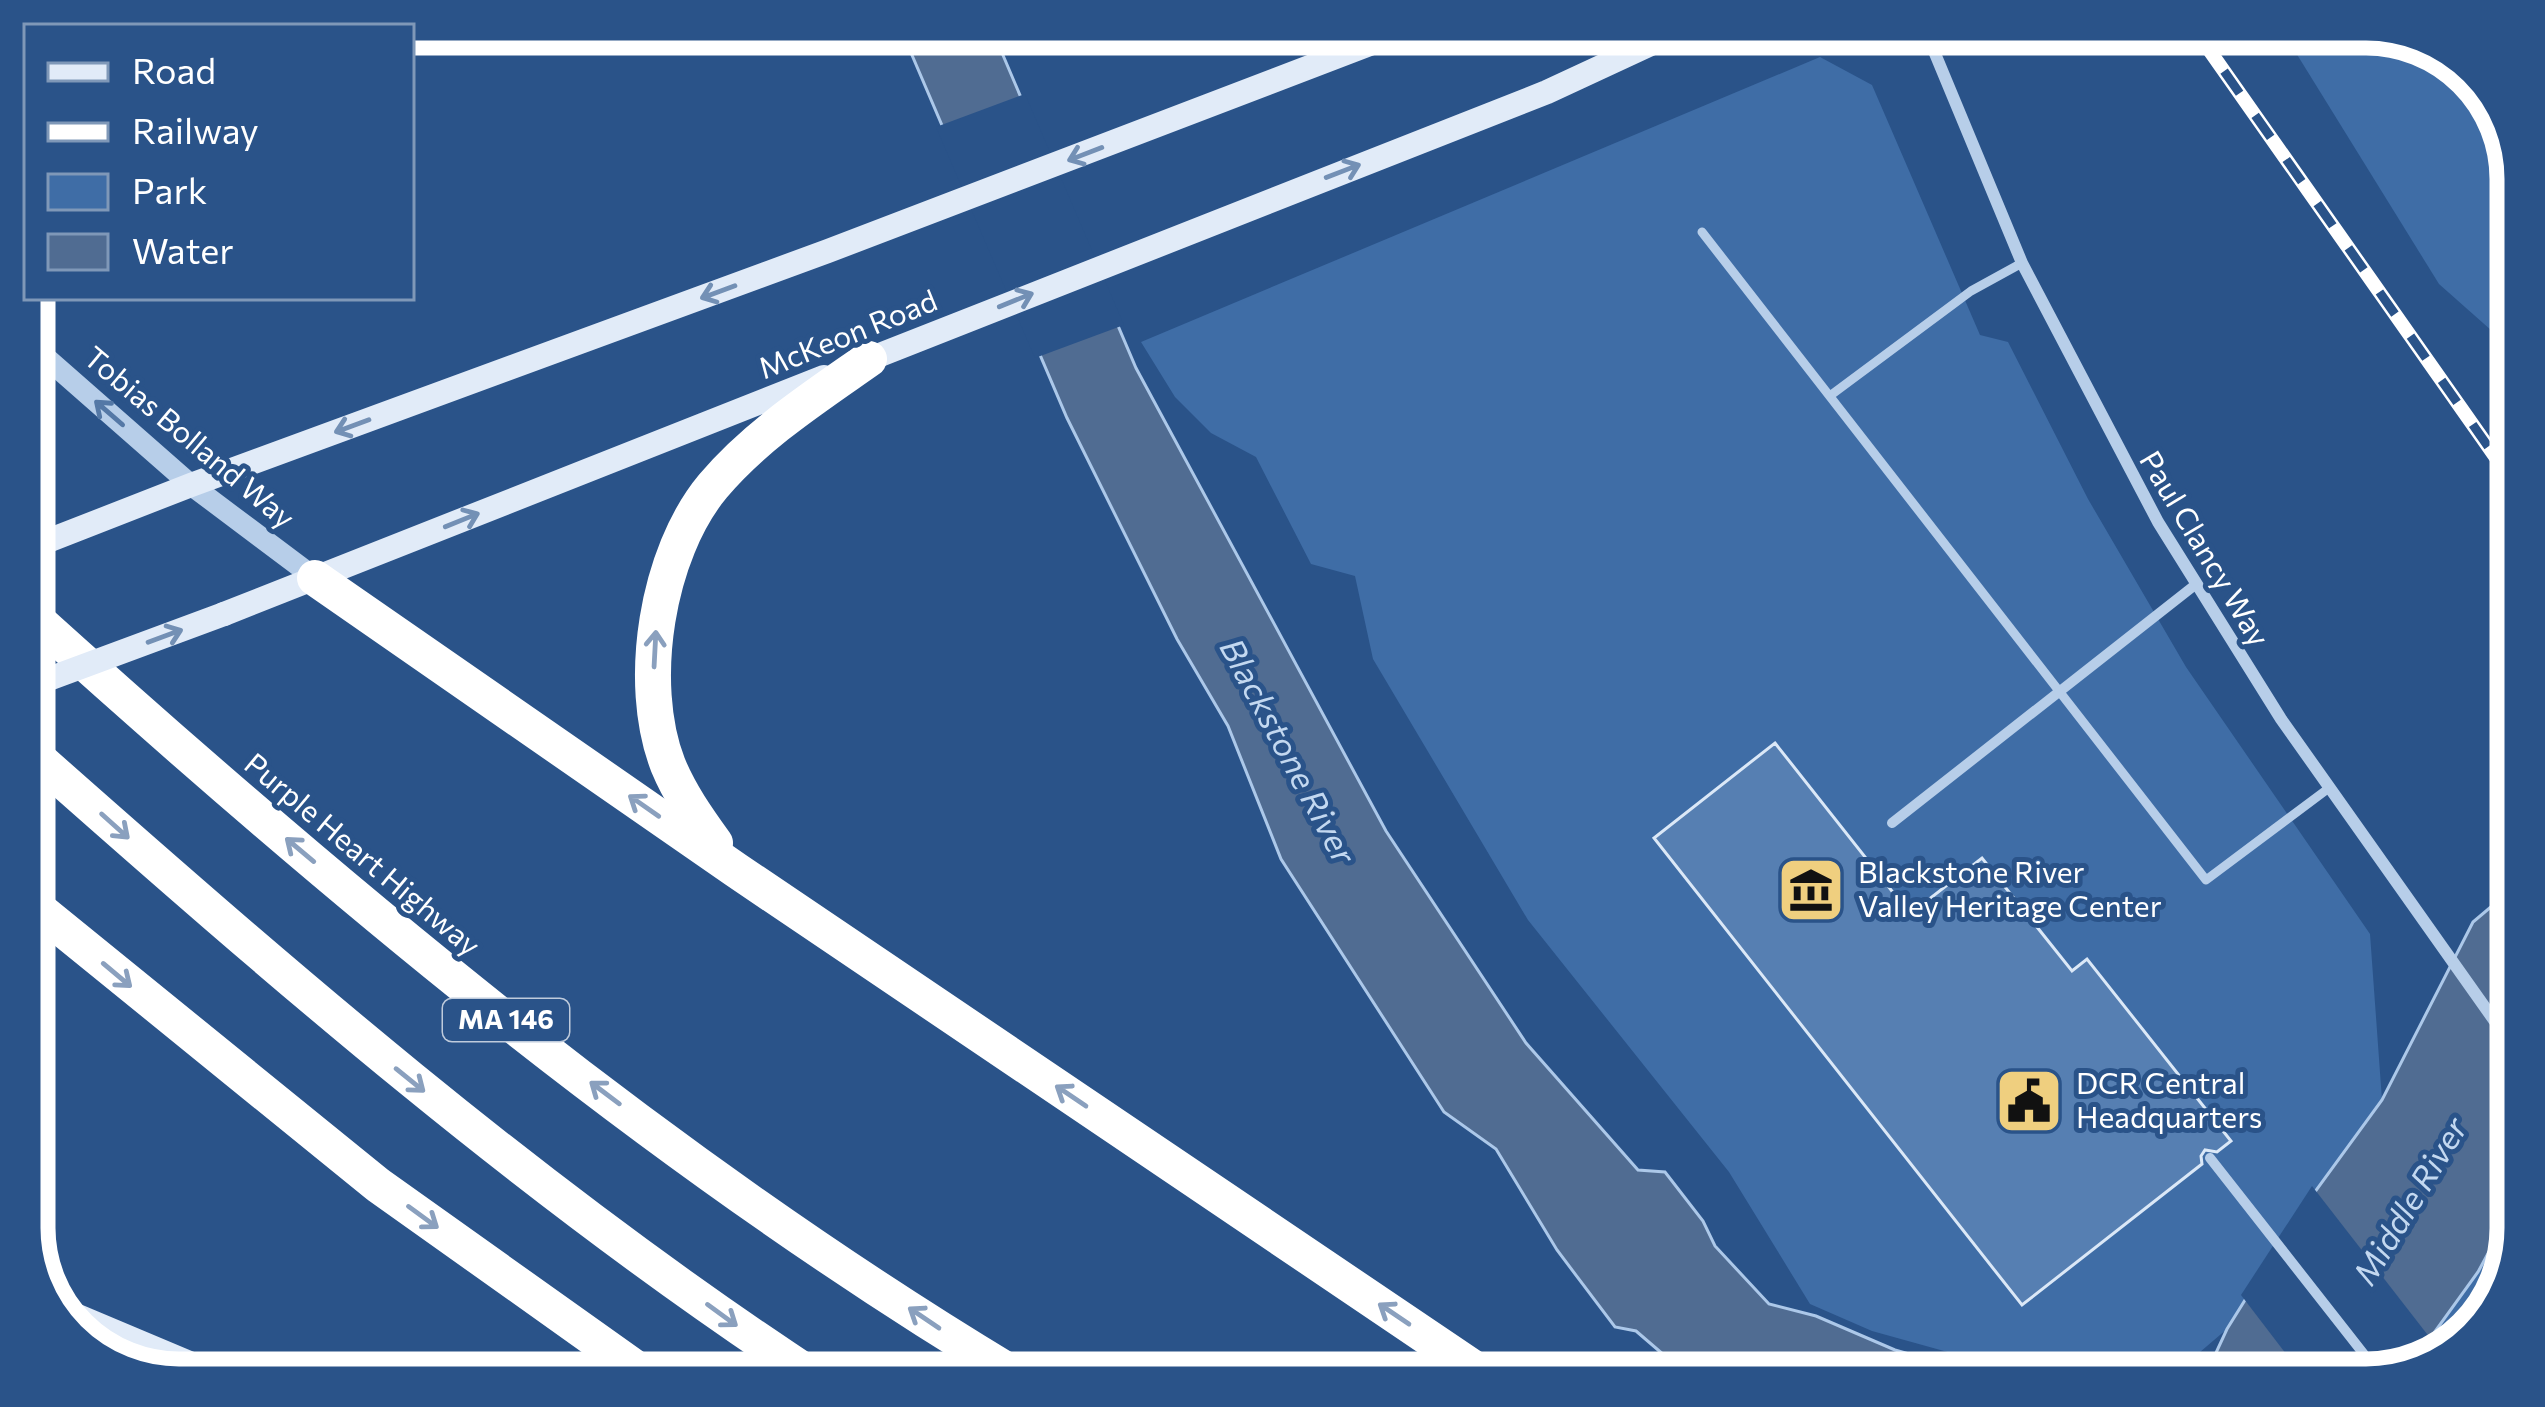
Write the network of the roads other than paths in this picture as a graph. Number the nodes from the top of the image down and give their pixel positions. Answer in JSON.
{"nodes":[{"id":1,"x":1360,"y":48,"type":"edge"},
{"id":2,"x":1642,"y":48,"type":"edge"},
{"id":3,"x":1933,"y":48,"type":"edge"},
{"id":4,"x":1702,"y":232,"type":"dead end"},
{"id":5,"x":2023,"y":263,"type":"junction"},
{"id":6,"x":48,"y":359,"type":"edge"},
{"id":7,"x":869,"y":359,"type":"junction"},
{"id":8,"x":1831,"y":395,"type":"junction"},
{"id":9,"x":191,"y":485,"type":"junction"},
{"id":10,"x":48,"y":541,"type":"edge"},
{"id":11,"x":315,"y":578,"type":"junction"},
{"id":12,"x":2195,"y":586,"type":"junction"},
{"id":13,"x":48,"y":630,"type":"edge"},
{"id":14,"x":48,"y":679,"type":"edge"},
{"id":15,"x":2061,"y":692,"type":"junction"},
{"id":16,"x":48,"y":767,"type":"edge"},
{"id":17,"x":2329,"y":788,"type":"junction"},
{"id":18,"x":1892,"y":823,"type":"dead end"},
{"id":19,"x":736,"y":870,"type":"junction"},
{"id":20,"x":48,"y":917,"type":"edge"},
{"id":21,"x":2497,"y":1024,"type":"edge"},
{"id":22,"x":2210,"y":1158,"type":"dead end"},
{"id":23,"x":91,"y":1325,"type":"edge"},
{"id":24,"x":153,"y":1356,"type":"edge"},
{"id":25,"x":622,"y":1359,"type":"edge"},
{"id":26,"x":787,"y":1359,"type":"edge"},
{"id":27,"x":991,"y":1359,"type":"edge"},
{"id":28,"x":1460,"y":1359,"type":"edge"},
{"id":29,"x":2368,"y":1359,"type":"edge"}],
"edges":[{"from":1,"to":9,"type":"main road","one_way":true},
{"from":7,"to":2,"type":"main road","name":"McKeon Road","one_way":true},
{"from":3,"to":5,"type":"street","name":"Paul Clancy Way"},
{"from":4,"to":8,"type":"lane"},
{"from":5,"to":8,"type":"lane"},
{"from":5,"to":12,"type":"street","name":"Paul Clancy Way"},
{"from":9,"to":6,"type":"street","name":"Tobias Bolland Way","one_way":true},
{"from":11,"to":7,"type":"main road","name":"McKeon Road","one_way":true},
{"from":19,"to":7,"type":"highway","one_way":true},
{"from":8,"to":15,"type":"lane"},
{"from":9,"to":10,"type":"main road"},
{"from":9,"to":11,"type":"street","name":"Tobias Bolland Way"},
{"from":14,"to":11,"type":"main road","name":"McKeon Road","one_way":true,"bridge":true},
{"from":19,"to":11,"type":"highway","one_way":true},
{"from":12,"to":15,"type":"street"},
{"from":12,"to":17,"type":"street","name":"Paul Clancy Way"},
{"from":27,"to":13,"type":"highway","name":"Purple Heart Highway","number":"MA 146","one_way":true},
{"from":15,"to":17,"type":"lane"},
{"from":15,"to":18,"type":"street"},
{"from":16,"to":26,"type":"highway","one_way":true},
{"from":17,"to":21,"type":"street","name":"Paul Clancy Way"},
{"from":28,"to":19,"type":"highway","one_way":true},
{"from":20,"to":25,"type":"highway","one_way":true},
{"from":22,"to":29,"type":"street"},
{"from":23,"to":24,"type":"main road"}]}
